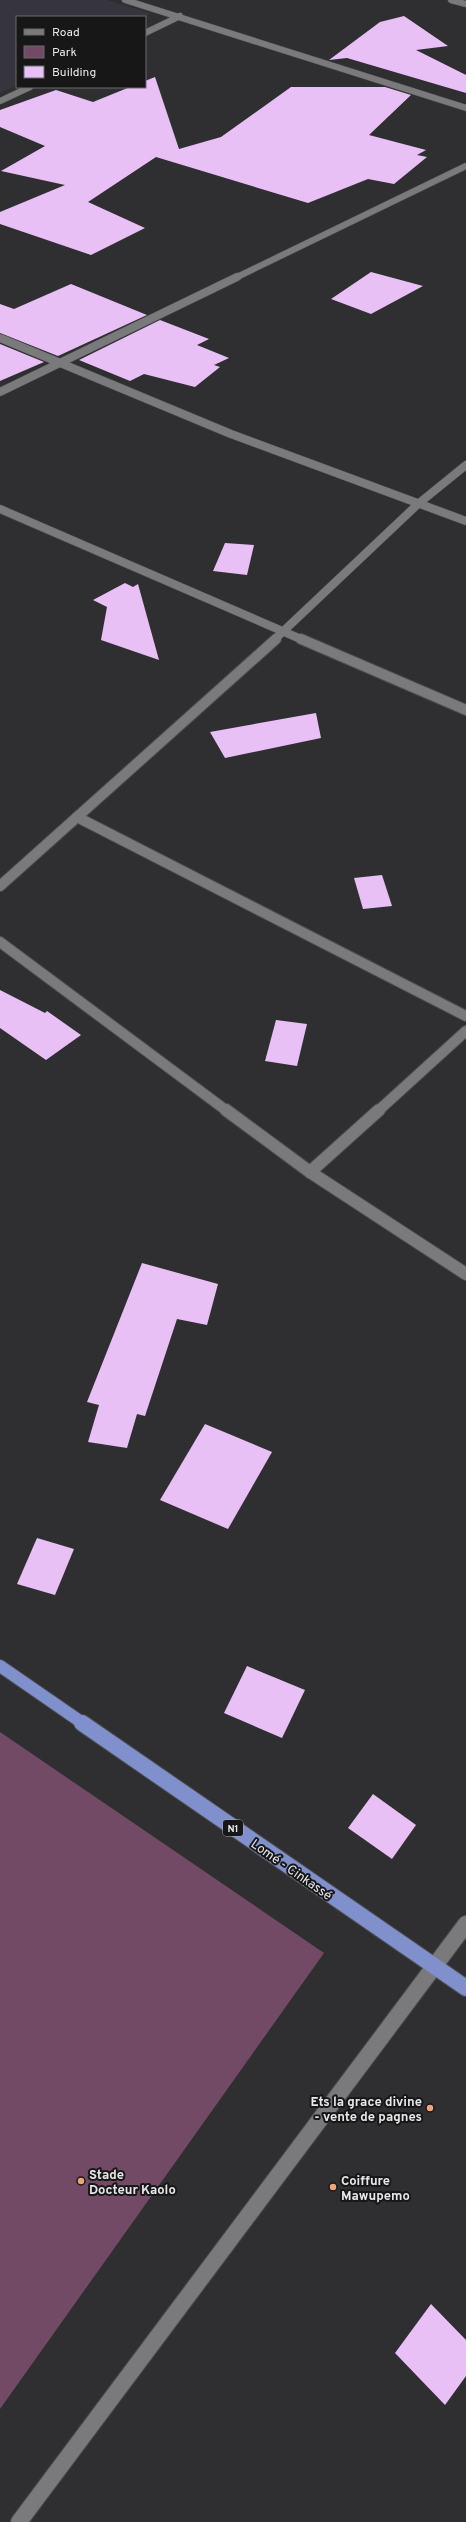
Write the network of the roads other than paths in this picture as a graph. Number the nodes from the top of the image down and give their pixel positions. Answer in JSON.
{"nodes":[{"id":1,"x":125,"y":0,"type":"edge"},
{"id":2,"x":451,"y":0,"type":"edge"},
{"id":3,"x":466,"y":4,"type":"edge"},
{"id":4,"x":180,"y":16,"type":"junction"},
{"id":5,"x":146,"y":33,"type":"edge"},
{"id":6,"x":28,"y":88,"type":"edge"},
{"id":7,"x":0,"y":101,"type":"edge"},
{"id":8,"x":466,"y":108,"type":"edge"},
{"id":9,"x":466,"y":166,"type":"edge"},
{"id":10,"x":0,"y":338,"type":"edge"},
{"id":11,"x":57,"y":363,"type":"junction"},
{"id":12,"x":0,"y":392,"type":"edge"},
{"id":13,"x":466,"y":465,"type":"edge"},
{"id":14,"x":418,"y":504,"type":"junction"},
{"id":15,"x":0,"y":509,"type":"edge"},
{"id":16,"x":466,"y":521,"type":"edge"},
{"id":17,"x":283,"y":632,"type":"junction"},
{"id":18,"x":466,"y":710,"type":"edge"},
{"id":19,"x":77,"y":817,"type":"junction"},
{"id":20,"x":0,"y":886,"type":"edge"},
{"id":21,"x":0,"y":942,"type":"edge"},
{"id":22,"x":466,"y":1016,"type":"edge"},
{"id":23,"x":466,"y":1031,"type":"edge"},
{"id":24,"x":310,"y":1172,"type":"junction"},
{"id":25,"x":466,"y":1274,"type":"edge"},
{"id":26,"x":0,"y":1666,"type":"edge"},
{"id":27,"x":466,"y":1924,"type":"edge"},
{"id":28,"x":433,"y":1966,"type":"junction"},
{"id":29,"x":466,"y":1988,"type":"edge"},
{"id":30,"x":19,"y":2522,"type":"edge"}],
"edges":[{"from":1,"to":4,"type":"street"},
{"from":2,"to":3,"type":"street"},
{"from":4,"to":5,"type":"street"},
{"from":4,"to":8,"type":"street"},
{"from":6,"to":7,"type":"street"},
{"from":9,"to":11,"type":"street"},
{"from":10,"to":11,"type":"street"},
{"from":11,"to":12,"type":"street"},
{"from":11,"to":14,"type":"street"},
{"from":13,"to":14,"type":"street"},
{"from":14,"to":16,"type":"street"},
{"from":14,"to":17,"type":"street"},
{"from":15,"to":17,"type":"street"},
{"from":17,"to":18,"type":"street"},
{"from":17,"to":19,"type":"street"},
{"from":19,"to":20,"type":"street"},
{"from":19,"to":22,"type":"street"},
{"from":21,"to":24,"type":"street"},
{"from":23,"to":24,"type":"street"},
{"from":24,"to":25,"type":"street"},
{"from":26,"to":28,"type":"highway","name":"Lomé - Cinkassé","number":"N1"},
{"from":27,"to":28,"type":"street"},
{"from":28,"to":29,"type":"highway","name":"Lomé - Cinkassé","number":"N1"},
{"from":28,"to":30,"type":"street"}]}
